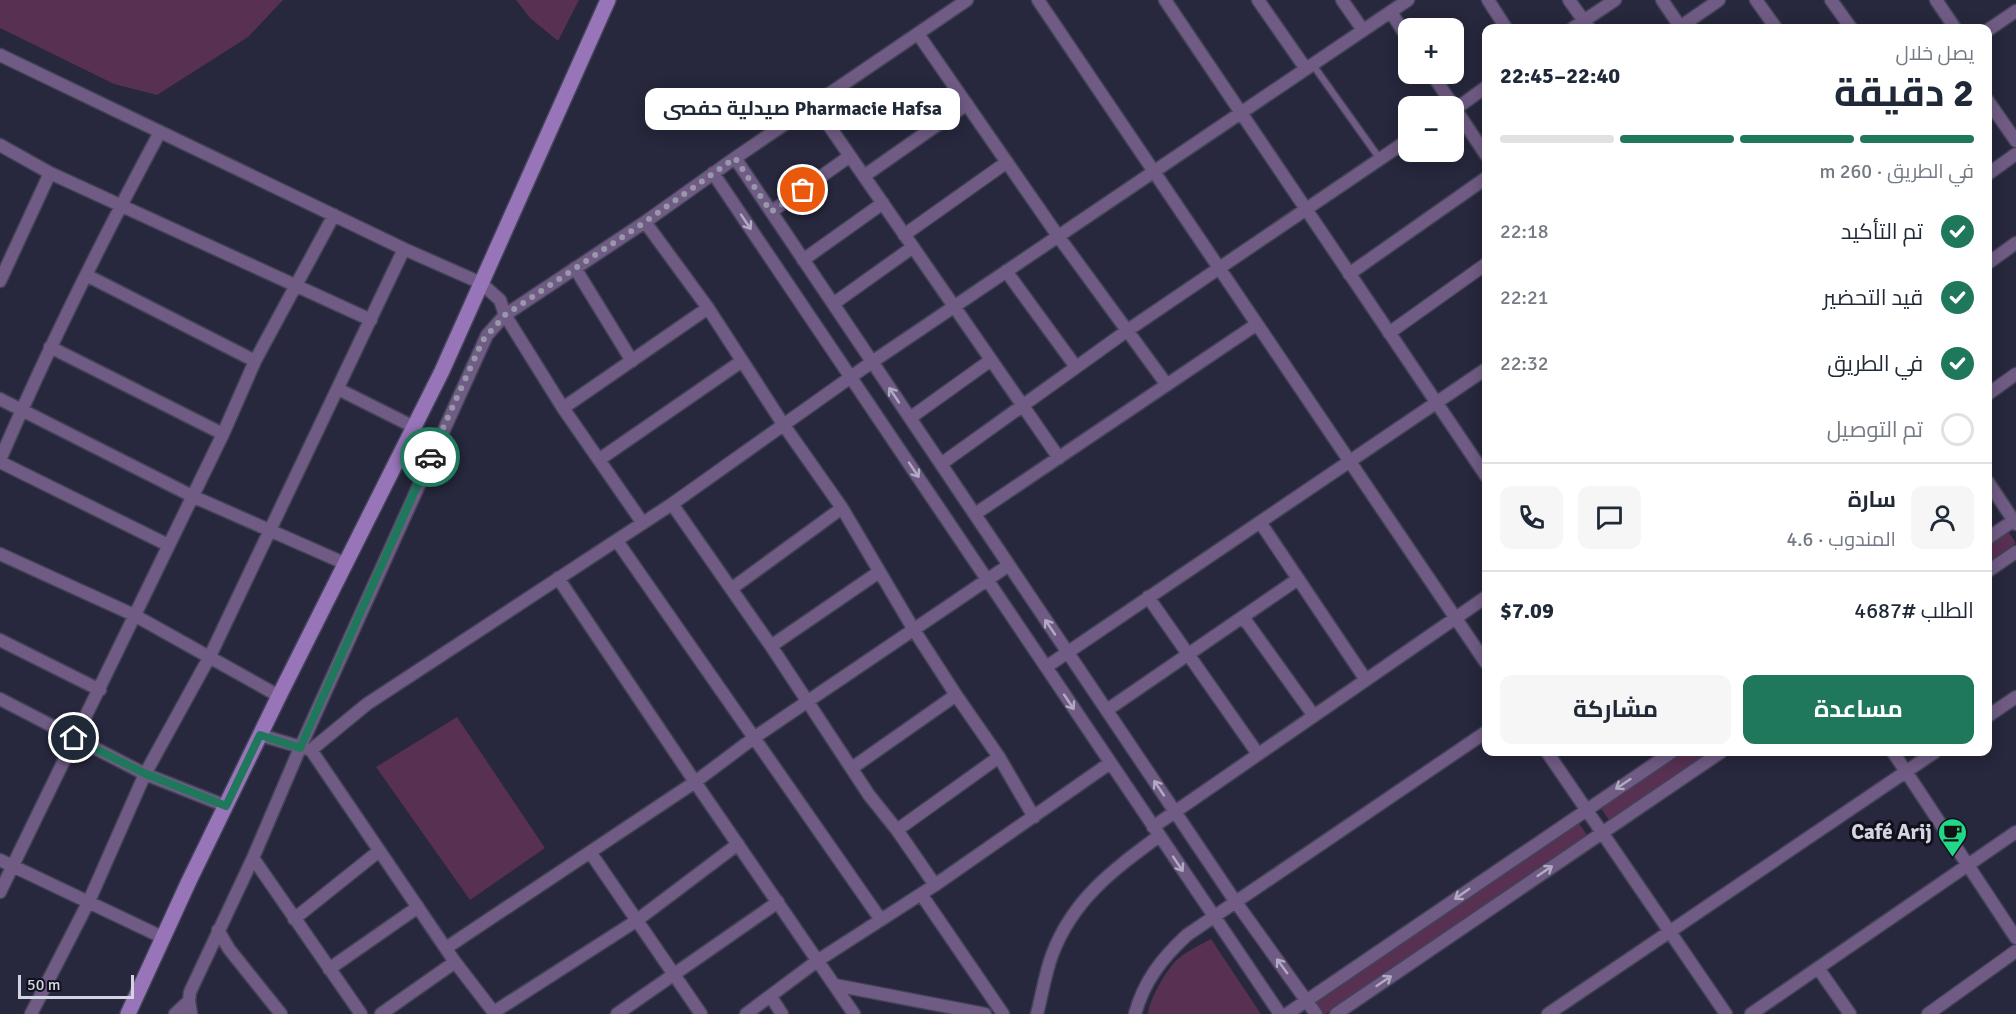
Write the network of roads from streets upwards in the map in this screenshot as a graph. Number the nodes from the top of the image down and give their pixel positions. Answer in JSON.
{"nodes":[{"id":1,"x":608,"y":0,"type":"edge"},
{"id":2,"x":967,"y":0,"type":"edge"},
{"id":3,"x":1038,"y":0,"type":"edge"},
{"id":4,"x":1165,"y":0,"type":"edge"},
{"id":5,"x":1258,"y":0,"type":"edge"},
{"id":6,"x":1342,"y":0,"type":"edge"},
{"id":7,"x":1408,"y":0,"type":"edge"},
{"id":8,"x":1488,"y":0,"type":"edge"},
{"id":9,"x":1569,"y":0,"type":"edge"},
{"id":10,"x":1615,"y":0,"type":"edge"},
{"id":11,"x":1662,"y":0,"type":"edge"},
{"id":12,"x":1719,"y":0,"type":"edge"},
{"id":13,"x":1756,"y":0,"type":"edge"},
{"id":14,"x":1832,"y":0,"type":"edge"},
{"id":15,"x":1936,"y":0,"type":"edge"},
{"id":16,"x":2016,"y":11,"type":"edge"},
{"id":17,"x":1391,"y":12,"type":"junction"},
{"id":18,"x":1398,"y":23,"type":"edge"},
{"id":19,"x":1503,"y":24,"type":"edge"},
{"id":20,"x":1581,"y":24,"type":"edge"},
{"id":21,"x":1585,"y":24,"type":"edge"},
{"id":22,"x":1677,"y":24,"type":"edge"},
{"id":23,"x":1686,"y":24,"type":"edge"},
{"id":24,"x":1773,"y":24,"type":"edge"},
{"id":25,"x":1848,"y":24,"type":"edge"},
{"id":26,"x":1952,"y":24,"type":"edge"},
{"id":27,"x":1992,"y":27,"type":"edge"},
{"id":28,"x":1363,"y":30,"type":"junction"},
{"id":29,"x":918,"y":34,"type":"junction"},
{"id":30,"x":0,"y":55,"type":"edge"},
{"id":31,"x":1309,"y":67,"type":"junction"},
{"id":32,"x":1482,"y":90,"type":"edge"},
{"id":33,"x":1464,"y":102,"type":"edge"},
{"id":34,"x":814,"y":104,"type":"junction"},
{"id":35,"x":967,"y":104,"type":"junction"},
{"id":36,"x":1992,"y":107,"type":"edge"},
{"id":37,"x":1240,"y":113,"type":"junction"},
{"id":38,"x":1464,"y":123,"type":"edge"},
{"id":39,"x":160,"y":132,"type":"junction"},
{"id":40,"x":2016,"y":141,"type":"edge"},
{"id":41,"x":0,"y":145,"type":"edge"},
{"id":42,"x":1398,"y":147,"type":"edge"},
{"id":43,"x":1482,"y":149,"type":"edge"},
{"id":44,"x":2016,"y":154,"type":"edge"},
{"id":45,"x":850,"y":156,"type":"junction"},
{"id":46,"x":735,"y":158,"type":"junction"},
{"id":47,"x":1007,"y":162,"type":"junction"},
{"id":48,"x":1992,"y":171,"type":"edge"},
{"id":49,"x":1154,"y":172,"type":"junction"},
{"id":50,"x":50,"y":173,"type":"junction"},
{"id":51,"x":713,"y":173,"type":"junction"},
{"id":52,"x":864,"y":176,"type":"junction"},
{"id":53,"x":1482,"y":180,"type":"edge"},
{"id":54,"x":883,"y":203,"type":"junction"},
{"id":55,"x":121,"y":204,"type":"junction"},
{"id":56,"x":1305,"y":209,"type":"junction"},
{"id":57,"x":771,"y":212,"type":"junction"},
{"id":58,"x":334,"y":215,"type":"junction"},
{"id":59,"x":645,"y":222,"type":"junction"},
{"id":60,"x":904,"y":235,"type":"junction"},
{"id":61,"x":1058,"y":236,"type":"junction"},
{"id":62,"x":2016,"y":243,"type":"edge"},
{"id":63,"x":913,"y":247,"type":"junction"},
{"id":64,"x":404,"y":249,"type":"junction"},
{"id":65,"x":803,"y":260,"type":"junction"},
{"id":66,"x":1992,"y":260,"type":"edge"},
{"id":67,"x":1482,"y":267,"type":"edge"},
{"id":68,"x":575,"y":268,"type":"junction"},
{"id":69,"x":1219,"y":268,"type":"junction"},
{"id":70,"x":1006,"y":271,"type":"junction"},
{"id":71,"x":1349,"y":274,"type":"junction"},
{"id":72,"x":86,"y":275,"type":"junction"},
{"id":73,"x":0,"y":281,"type":"edge"},
{"id":74,"x":481,"y":284,"type":"junction"},
{"id":75,"x":295,"y":285,"type":"junction"},
{"id":76,"x":833,"y":304,"type":"junction"},
{"id":77,"x":954,"y":306,"type":"junction"},
{"id":78,"x":708,"y":308,"type":"junction"},
{"id":79,"x":505,"y":315,"type":"junction"},
{"id":80,"x":371,"y":320,"type":"junction"},
{"id":81,"x":1257,"y":324,"type":"junction"},
{"id":82,"x":1128,"y":330,"type":"junction"},
{"id":83,"x":1389,"y":333,"type":"junction"},
{"id":84,"x":50,"y":347,"type":"junction"},
{"id":85,"x":991,"y":360,"type":"junction"},
{"id":86,"x":255,"y":361,"type":"junction"},
{"id":87,"x":632,"y":361,"type":"junction"},
{"id":88,"x":742,"y":361,"type":"junction"},
{"id":89,"x":872,"y":362,"type":"junction"},
{"id":90,"x":1076,"y":367,"type":"junction"},
{"id":91,"x":1482,"y":372,"type":"edge"},
{"id":92,"x":2016,"y":374,"type":"edge"},
{"id":93,"x":852,"y":376,"type":"junction"},
{"id":94,"x":1167,"y":385,"type":"junction"},
{"id":95,"x":338,"y":389,"type":"junction"},
{"id":96,"x":1992,"y":391,"type":"edge"},
{"id":97,"x":0,"y":399,"type":"edge"},
{"id":98,"x":1437,"y":403,"type":"junction"},
{"id":99,"x":1022,"y":406,"type":"junction"},
{"id":100,"x":563,"y":408,"type":"junction"},
{"id":101,"x":22,"y":410,"type":"junction"},
{"id":102,"x":910,"y":418,"type":"junction"},
{"id":103,"x":783,"y":424,"type":"junction"},
{"id":104,"x":414,"y":427,"type":"junction"},
{"id":105,"x":223,"y":434,"type":"junction"},
{"id":106,"x":1059,"y":458,"type":"junction"},
{"id":107,"x":600,"y":459,"type":"junction"},
{"id":108,"x":0,"y":461,"type":"edge"},
{"id":109,"x":1350,"y":462,"type":"junction"},
{"id":110,"x":941,"y":464,"type":"junction"},
{"id":111,"x":1482,"y":470,"type":"edge"},
{"id":112,"x":1992,"y":488,"type":"edge"},
{"id":113,"x":192,"y":496,"type":"junction"},
{"id":114,"x":672,"y":504,"type":"junction"},
{"id":115,"x":842,"y":508,"type":"junction"},
{"id":116,"x":975,"y":514,"type":"junction"},
{"id":117,"x":2015,"y":521,"type":"edge"},
{"id":118,"x":642,"y":522,"type":"junction"},
{"id":119,"x":1260,"y":522,"type":"junction"},
{"id":120,"x":269,"y":530,"type":"junction"},
{"id":121,"x":1992,"y":535,"type":"edge"},
{"id":122,"x":617,"y":541,"type":"junction"},
{"id":123,"x":168,"y":544,"type":"junction"},
{"id":124,"x":2016,"y":552,"type":"edge"},
{"id":125,"x":0,"y":554,"type":"edge"},
{"id":126,"x":344,"y":563,"type":"junction"},
{"id":127,"x":1009,"y":565,"type":"junction"},
{"id":128,"x":1992,"y":568,"type":"edge"},
{"id":129,"x":879,"y":572,"type":"junction"},
{"id":130,"x":558,"y":578,"type":"junction"},
{"id":131,"x":987,"y":579,"type":"junction"},
{"id":132,"x":1298,"y":579,"type":"junction"},
{"id":133,"x":731,"y":589,"type":"junction"},
{"id":134,"x":1148,"y":597,"type":"junction"},
{"id":135,"x":1482,"y":600,"type":"edge"},
{"id":136,"x":134,"y":615,"type":"junction"},
{"id":137,"x":1243,"y":617,"type":"junction"},
{"id":138,"x":1456,"y":618,"type":"junction"},
{"id":139,"x":914,"y":630,"type":"junction"},
{"id":140,"x":0,"y":640,"type":"edge"},
{"id":141,"x":771,"y":646,"type":"junction"},
{"id":142,"x":1068,"y":652,"type":"junction"},
{"id":143,"x":1189,"y":655,"type":"junction"},
{"id":144,"x":210,"y":656,"type":"junction"},
{"id":145,"x":1482,"y":657,"type":"edge"},
{"id":146,"x":1046,"y":667,"type":"junction"},
{"id":147,"x":1366,"y":680,"type":"junction"},
{"id":148,"x":100,"y":690,"type":"junction"},
{"id":149,"x":956,"y":695,"type":"junction"},
{"id":150,"x":279,"y":696,"type":"junction"},
{"id":151,"x":2016,"y":697,"type":"edge"},
{"id":152,"x":0,"y":699,"type":"edge"},
{"id":153,"x":808,"y":701,"type":"junction"},
{"id":154,"x":1107,"y":710,"type":"junction"},
{"id":155,"x":1992,"y":713,"type":"edge"},
{"id":156,"x":1314,"y":716,"type":"junction"},
{"id":157,"x":260,"y":735,"type":"junction"},
{"id":158,"x":1482,"y":735,"type":"edge"},
{"id":159,"x":755,"y":737,"type":"junction"},
{"id":160,"x":74,"y":738,"type":"junction"},
{"id":161,"x":305,"y":749,"type":"junction"},
{"id":162,"x":1258,"y":754,"type":"junction"},
{"id":163,"x":1550,"y":756,"type":"edge"},
{"id":164,"x":1666,"y":756,"type":"edge"},
{"id":165,"x":1715,"y":756,"type":"edge"},
{"id":166,"x":1896,"y":756,"type":"edge"},
{"id":167,"x":1929,"y":756,"type":"edge"},
{"id":168,"x":999,"y":757,"type":"junction"},
{"id":169,"x":1110,"y":763,"type":"junction"},
{"id":170,"x":852,"y":768,"type":"junction"},
{"id":171,"x":1906,"y":772,"type":"junction"},
{"id":172,"x":146,"y":774,"type":"junction"},
{"id":173,"x":695,"y":782,"type":"junction"},
{"id":174,"x":226,"y":806,"type":"junction"},
{"id":175,"x":1586,"y":809,"type":"junction"},
{"id":176,"x":1175,"y":812,"type":"junction"},
{"id":177,"x":1034,"y":817,"type":"junction"},
{"id":178,"x":897,"y":830,"type":"junction"},
{"id":179,"x":1156,"y":832,"type":"junction"},
{"id":180,"x":1602,"y":832,"type":"junction"},
{"id":181,"x":2016,"y":832,"type":"edge"},
{"id":182,"x":738,"y":844,"type":"junction"},
{"id":183,"x":380,"y":851,"type":"junction"},
{"id":184,"x":590,"y":852,"type":"junction"},
{"id":185,"x":253,"y":858,"type":"junction"},
{"id":186,"x":0,"y":860,"type":"edge"},
{"id":187,"x":1968,"y":864,"type":"junction"},
{"id":188,"x":14,"y":866,"type":"junction"},
{"id":189,"x":935,"y":885,"type":"junction"},
{"id":190,"x":0,"y":892,"type":"edge"},
{"id":191,"x":921,"y":894,"type":"junction"},
{"id":192,"x":89,"y":901,"type":"junction"},
{"id":193,"x":1236,"y":901,"type":"junction"},
{"id":194,"x":778,"y":902,"type":"junction"},
{"id":195,"x":418,"y":908,"type":"junction"},
{"id":196,"x":1214,"y":917,"type":"junction"},
{"id":197,"x":294,"y":919,"type":"junction"},
{"id":198,"x":881,"y":920,"type":"junction"},
{"id":199,"x":636,"y":921,"type":"junction"},
{"id":200,"x":218,"y":930,"type":"junction"},
{"id":201,"x":1671,"y":932,"type":"junction"},
{"id":202,"x":164,"y":938,"type":"junction"},
{"id":203,"x":2016,"y":938,"type":"edge"},
{"id":204,"x":446,"y":948,"type":"junction"},
{"id":205,"x":2016,"y":951,"type":"edge"},
{"id":206,"x":455,"y":962,"type":"junction"},
{"id":207,"x":817,"y":962,"type":"junction"},
{"id":208,"x":1818,"y":968,"type":"junction"},
{"id":209,"x":329,"y":969,"type":"junction"},
{"id":210,"x":676,"y":975,"type":"junction"},
{"id":211,"x":836,"y":985,"type":"junction"},
{"id":212,"x":771,"y":997,"type":"junction"},
{"id":213,"x":189,"y":1001,"type":"junction"},
{"id":214,"x":1307,"y":1001,"type":"junction"},
{"id":215,"x":495,"y":1013,"type":"edge"},
{"id":216,"x":31,"y":1014,"type":"edge"},
{"id":217,"x":128,"y":1014,"type":"edge"},
{"id":218,"x":175,"y":1014,"type":"edge"},
{"id":219,"x":191,"y":1014,"type":"edge"},
{"id":220,"x":281,"y":1014,"type":"edge"},
{"id":221,"x":361,"y":1014,"type":"edge"},
{"id":222,"x":381,"y":1014,"type":"edge"},
{"id":223,"x":617,"y":1014,"type":"edge"},
{"id":224,"x":701,"y":1014,"type":"edge"},
{"id":225,"x":746,"y":1014,"type":"edge"},
{"id":226,"x":782,"y":1014,"type":"edge"},
{"id":227,"x":854,"y":1014,"type":"edge"},
{"id":228,"x":985,"y":1014,"type":"edge"},
{"id":229,"x":1004,"y":1014,"type":"edge"},
{"id":230,"x":1037,"y":1014,"type":"edge"},
{"id":231,"x":1136,"y":1014,"type":"edge"},
{"id":232,"x":1280,"y":1014,"type":"edge"},
{"id":233,"x":1287,"y":1014,"type":"edge"},
{"id":234,"x":1316,"y":1014,"type":"edge"},
{"id":235,"x":1336,"y":1014,"type":"edge"},
{"id":236,"x":1548,"y":1014,"type":"edge"},
{"id":237,"x":1726,"y":1014,"type":"edge"},
{"id":238,"x":1751,"y":1014,"type":"edge"},
{"id":239,"x":1850,"y":1014,"type":"edge"},
{"id":240,"x":1928,"y":1014,"type":"edge"}],
"edges":[{"from":1,"to":74,"type":"street"},
{"from":2,"to":29,"type":"street"},
{"from":3,"to":49,"type":"street"},
{"from":4,"to":37,"type":"street"},
{"from":5,"to":31,"type":"street"},
{"from":6,"to":28,"type":"street"},
{"from":7,"to":17,"type":"street"},
{"from":8,"to":19,"type":"street"},
{"from":9,"to":20,"type":"street"},
{"from":10,"to":21,"type":"street"},
{"from":11,"to":22,"type":"street"},
{"from":12,"to":23,"type":"street"},
{"from":13,"to":24,"type":"street"},
{"from":14,"to":25,"type":"street"},
{"from":15,"to":26,"type":"street"},
{"from":16,"to":27,"type":"street"},
{"from":17,"to":18,"type":"street"},
{"from":17,"to":28,"type":"street"},
{"from":28,"to":31,"type":"street"},
{"from":29,"to":34,"type":"street"},
{"from":29,"to":35,"type":"street"},
{"from":30,"to":39,"type":"street"},
{"from":31,"to":37,"type":"street"},
{"from":32,"to":33,"type":"street"},
{"from":34,"to":45,"type":"street"},
{"from":34,"to":46,"type":"street"},
{"from":35,"to":47,"type":"street"},
{"from":35,"to":52,"type":"street"},
{"from":36,"to":40,"type":"street"},
{"from":37,"to":49,"type":"street"},
{"from":37,"to":56,"type":"street"},
{"from":38,"to":43,"type":"street"},
{"from":39,"to":55,"type":"street"},
{"from":39,"to":58,"type":"street"},
{"from":41,"to":50,"type":"street"},
{"from":42,"to":56,"type":"street"},
{"from":44,"to":48,"type":"street"},
{"from":45,"to":52,"type":"street"},
{"from":45,"to":57,"type":"street"},
{"from":46,"to":51,"type":"street"},
{"from":46,"to":57,"type":"street"},
{"from":47,"to":60,"type":"street"},
{"from":47,"to":61,"type":"street"},
{"from":49,"to":61,"type":"street"},
{"from":49,"to":69,"type":"street"},
{"from":50,"to":55,"type":"street"},
{"from":50,"to":73,"type":"street"},
{"from":51,"to":59,"type":"street"},
{"from":51,"to":93,"type":"street","one_way":true},
{"from":52,"to":54,"type":"street"},
{"from":53,"to":71,"type":"street"},
{"from":54,"to":60,"type":"street"},
{"from":54,"to":65,"type":"street"},
{"from":55,"to":72,"type":"street"},
{"from":55,"to":75,"type":"street"},
{"from":56,"to":69,"type":"street"},
{"from":56,"to":71,"type":"street"},
{"from":57,"to":65,"type":"street"},
{"from":58,"to":64,"type":"street"},
{"from":58,"to":75,"type":"street"},
{"from":59,"to":68,"type":"street"},
{"from":59,"to":78,"type":"street"},
{"from":60,"to":63,"type":"street"},
{"from":61,"to":70,"type":"street"},
{"from":61,"to":82,"type":"street"},
{"from":62,"to":66,"type":"street"},
{"from":63,"to":76,"type":"street"},
{"from":63,"to":77,"type":"street"},
{"from":64,"to":74,"type":"street"},
{"from":64,"to":80,"type":"street"},
{"from":65,"to":76,"type":"street"},
{"from":67,"to":83,"type":"street"},
{"from":68,"to":79,"type":"street"},
{"from":68,"to":87,"type":"street"},
{"from":69,"to":81,"type":"street"},
{"from":69,"to":82,"type":"street"},
{"from":70,"to":77,"type":"street"},
{"from":70,"to":90,"type":"street"},
{"from":71,"to":83,"type":"street"},
{"from":72,"to":84,"type":"street"},
{"from":72,"to":86,"type":"street"},
{"from":74,"to":79,"type":"street"},
{"from":74,"to":104,"type":"street"},
{"from":75,"to":80,"type":"street"},
{"from":75,"to":86,"type":"street"},
{"from":76,"to":89,"type":"street"},
{"from":77,"to":85,"type":"street"},
{"from":77,"to":89,"type":"street"},
{"from":78,"to":87,"type":"street"},
{"from":78,"to":88,"type":"street"},
{"from":79,"to":100,"type":"street"},
{"from":79,"to":161,"type":"street"},
{"from":80,"to":95,"type":"street"},
{"from":81,"to":94,"type":"street"},
{"from":81,"to":109,"type":"street"},
{"from":82,"to":90,"type":"street"},
{"from":82,"to":94,"type":"street"},
{"from":83,"to":98,"type":"street"},
{"from":84,"to":101,"type":"street"},
{"from":84,"to":105,"type":"street"},
{"from":85,"to":99,"type":"street"},
{"from":85,"to":102,"type":"street"},
{"from":86,"to":105,"type":"street"},
{"from":87,"to":100,"type":"street"},
{"from":88,"to":103,"type":"street"},
{"from":88,"to":107,"type":"street"},
{"from":89,"to":93,"type":"street"},
{"from":102,"to":89,"type":"street","one_way":true},
{"from":90,"to":99,"type":"street"},
{"from":91,"to":98,"type":"street"},
{"from":92,"to":96,"type":"street"},
{"from":93,"to":103,"type":"street"},
{"from":93,"to":131,"type":"street","one_way":true},
{"from":94,"to":106,"type":"street"},
{"from":95,"to":104,"type":"street"},
{"from":95,"to":120,"type":"street"},
{"from":97,"to":101,"type":"street"},
{"from":98,"to":109,"type":"street"},
{"from":98,"to":111,"type":"street"},
{"from":99,"to":106,"type":"street"},
{"from":99,"to":110,"type":"street"},
{"from":100,"to":107,"type":"street"},
{"from":101,"to":108,"type":"street"},
{"from":101,"to":113,"type":"street"},
{"from":102,"to":110,"type":"street"},
{"from":103,"to":114,"type":"street"},
{"from":103,"to":115,"type":"street"},
{"from":104,"to":126,"type":"street"},
{"from":105,"to":113,"type":"street"},
{"from":106,"to":116,"type":"street"},
{"from":107,"to":118,"type":"street"},
{"from":108,"to":123,"type":"street"},
{"from":109,"to":119,"type":"street"},
{"from":109,"to":138,"type":"street"},
{"from":110,"to":116,"type":"street"},
{"from":112,"to":117,"type":"street"},
{"from":113,"to":120,"type":"street"},
{"from":113,"to":123,"type":"street"},
{"from":114,"to":118,"type":"street"},
{"from":114,"to":133,"type":"street"},
{"from":115,"to":129,"type":"street"},
{"from":115,"to":133,"type":"street"},
{"from":116,"to":127,"type":"street"},
{"from":117,"to":121,"type":"street"},
{"from":118,"to":122,"type":"street"},
{"from":119,"to":132,"type":"street"},
{"from":119,"to":134,"type":"street"},
{"from":120,"to":126,"type":"street"},
{"from":120,"to":144,"type":"street"},
{"from":122,"to":130,"type":"street"},
{"from":122,"to":159,"type":"street"},
{"from":123,"to":136,"type":"street"},
{"from":124,"to":128,"type":"street"},
{"from":125,"to":136,"type":"street"},
{"from":126,"to":150,"type":"street"},
{"from":127,"to":131,"type":"street"},
{"from":142,"to":127,"type":"street","one_way":true},
{"from":129,"to":139,"type":"street"},
{"from":129,"to":141,"type":"street"},
{"from":130,"to":161,"type":"street"},
{"from":130,"to":173,"type":"street"},
{"from":131,"to":139,"type":"street"},
{"from":131,"to":146,"type":"street"},
{"from":132,"to":137,"type":"street"},
{"from":132,"to":147,"type":"street"},
{"from":133,"to":141,"type":"street"},
{"from":134,"to":142,"type":"street"},
{"from":134,"to":143,"type":"street"},
{"from":135,"to":138,"type":"street"},
{"from":136,"to":144,"type":"street"},
{"from":136,"to":148,"type":"street"},
{"from":137,"to":143,"type":"street"},
{"from":137,"to":156,"type":"street"},
{"from":138,"to":145,"type":"street"},
{"from":138,"to":147,"type":"street"},
{"from":139,"to":149,"type":"street"},
{"from":139,"to":153,"type":"street"},
{"from":140,"to":148,"type":"street"},
{"from":141,"to":153,"type":"street"},
{"from":142,"to":146,"type":"street"},
{"from":142,"to":154,"type":"street"},
{"from":143,"to":154,"type":"street"},
{"from":143,"to":162,"type":"street"},
{"from":144,"to":150,"type":"street"},
{"from":144,"to":172,"type":"street"},
{"from":146,"to":169,"type":"street","one_way":true},
{"from":147,"to":156,"type":"street"},
{"from":148,"to":160,"type":"street"},
{"from":149,"to":168,"type":"street"},
{"from":149,"to":170,"type":"street"},
{"from":150,"to":157,"type":"street"},
{"from":151,"to":155,"type":"street"},
{"from":152,"to":160,"type":"street"},
{"from":153,"to":159,"type":"street"},
{"from":153,"to":170,"type":"street"},
{"from":176,"to":154,"type":"street","one_way":true},
{"from":156,"to":162,"type":"street"},
{"from":157,"to":161,"type":"street"},
{"from":157,"to":174,"type":"street"},
{"from":158,"to":193,"type":"street"},
{"from":159,"to":173,"type":"street"},
{"from":159,"to":198,"type":"street"},
{"from":160,"to":172,"type":"street"},
{"from":160,"to":188,"type":"street"},
{"from":161,"to":183,"type":"street"},
{"from":161,"to":185,"type":"street"},
{"from":162,"to":176,"type":"street"},
{"from":163,"to":175,"type":"street"},
{"from":164,"to":175,"type":"street","one_way":true},
{"from":165,"to":180,"type":"street"},
{"from":166,"to":171,"type":"street"},
{"from":167,"to":171,"type":"street"},
{"from":168,"to":177,"type":"street"},
{"from":168,"to":178,"type":"street"},
{"from":169,"to":177,"type":"street"},
{"from":169,"to":179,"type":"street"},
{"from":170,"to":178,"type":"street"},
{"from":171,"to":187,"type":"street"},
{"from":171,"to":201,"type":"street"},
{"from":172,"to":174,"type":"street"},
{"from":172,"to":192,"type":"street"},
{"from":173,"to":182,"type":"street"},
{"from":173,"to":184,"type":"street"},
{"from":174,"to":202,"type":"street"},
{"from":175,"to":180,"type":"street"},
{"from":175,"to":214,"type":"street","one_way":true},
{"from":176,"to":179,"type":"street"},
{"from":176,"to":193,"type":"street"},
{"from":177,"to":189,"type":"street"},
{"from":178,"to":189,"type":"street"},
{"from":179,"to":196,"type":"street","one_way":true},
{"from":179,"to":230,"type":"street"},
{"from":180,"to":201,"type":"street"},
{"from":235,"to":180,"type":"street","one_way":true},
{"from":181,"to":187,"type":"street"},
{"from":182,"to":194,"type":"street"},
{"from":182,"to":199,"type":"street"},
{"from":183,"to":195,"type":"street"},
{"from":183,"to":197,"type":"street"},
{"from":184,"to":199,"type":"street"},
{"from":184,"to":204,"type":"street"},
{"from":185,"to":197,"type":"street"},
{"from":185,"to":200,"type":"street"},
{"from":186,"to":188,"type":"street"},
{"from":187,"to":203,"type":"street"},
{"from":187,"to":208,"type":"street"},
{"from":188,"to":190,"type":"street"},
{"from":188,"to":192,"type":"street"},
{"from":189,"to":191,"type":"street"},
{"from":191,"to":198,"type":"street"},
{"from":191,"to":229,"type":"street"},
{"from":192,"to":202,"type":"street"},
{"from":192,"to":216,"type":"street"},
{"from":193,"to":196,"type":"street"},
{"from":214,"to":193,"type":"street","one_way":true},
{"from":194,"to":207,"type":"street"},
{"from":194,"to":210,"type":"street"},
{"from":195,"to":204,"type":"street"},
{"from":195,"to":209,"type":"street"},
{"from":196,"to":231,"type":"street"},
{"from":196,"to":232,"type":"street"},
{"from":197,"to":209,"type":"street"},
{"from":198,"to":207,"type":"street"},
{"from":199,"to":210,"type":"street"},
{"from":199,"to":215,"type":"street"},
{"from":200,"to":213,"type":"street"},
{"from":200,"to":220,"type":"street"},
{"from":201,"to":236,"type":"street"},
{"from":201,"to":237,"type":"street"},
{"from":202,"to":217,"type":"street"},
{"from":204,"to":206,"type":"street"},
{"from":205,"to":240,"type":"street"},
{"from":206,"to":215,"type":"street"},
{"from":206,"to":222,"type":"street"},
{"from":207,"to":211,"type":"street"},
{"from":207,"to":212,"type":"street"},
{"from":208,"to":238,"type":"street"},
{"from":208,"to":239,"type":"street"},
{"from":209,"to":221,"type":"street"},
{"from":210,"to":223,"type":"street"},
{"from":210,"to":224,"type":"street"},
{"from":211,"to":227,"type":"street"},
{"from":211,"to":228,"type":"street"},
{"from":212,"to":225,"type":"street"},
{"from":212,"to":226,"type":"street"},
{"from":213,"to":218,"type":"street"},
{"from":213,"to":219,"type":"street"},
{"from":214,"to":233,"type":"street"},
{"from":214,"to":234,"type":"street"}]}
